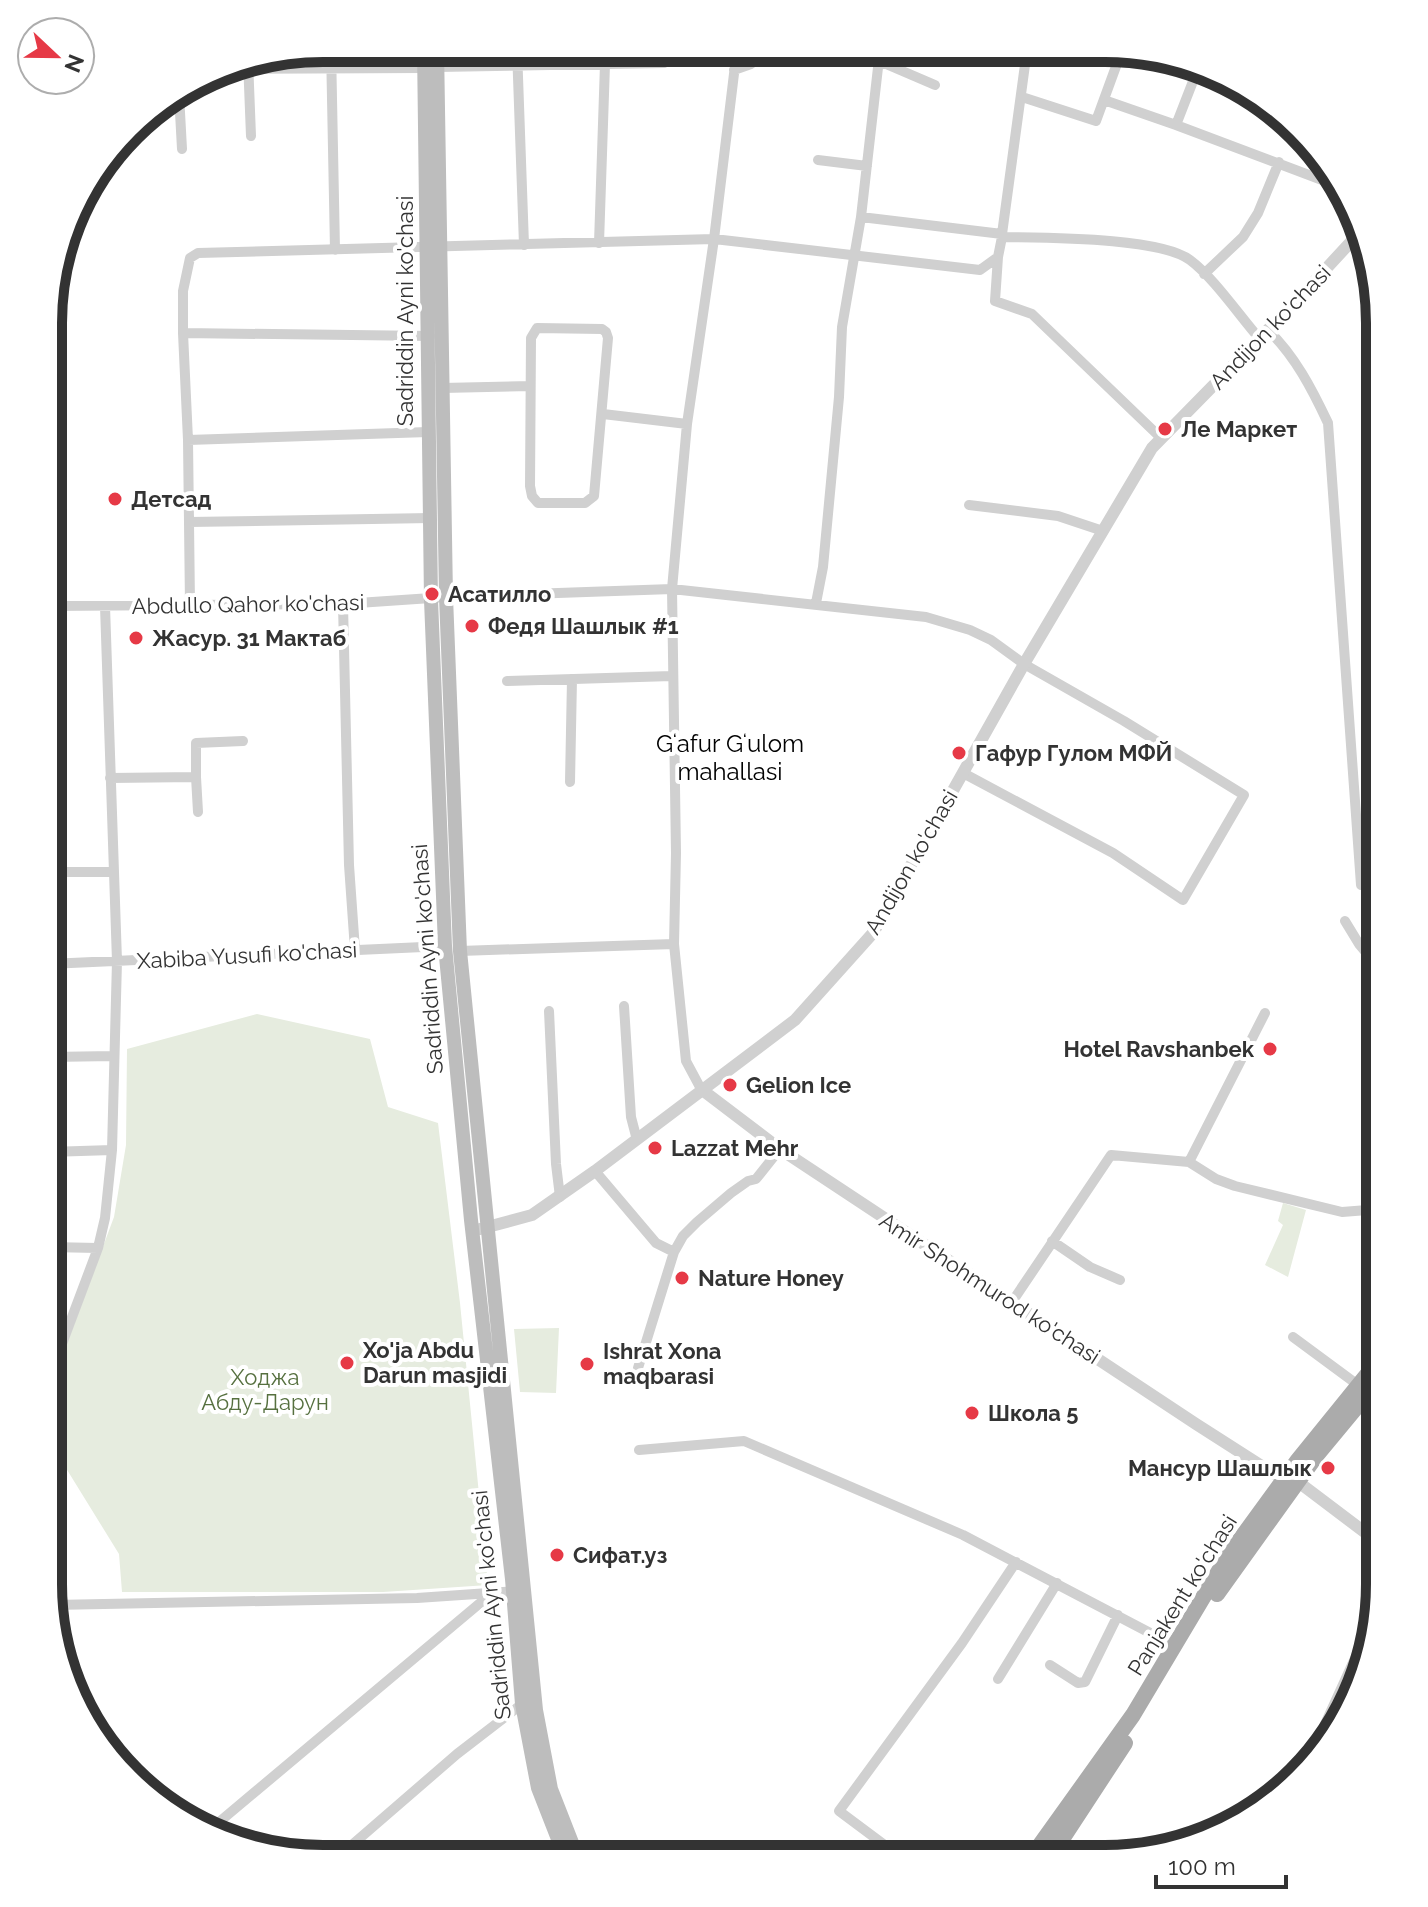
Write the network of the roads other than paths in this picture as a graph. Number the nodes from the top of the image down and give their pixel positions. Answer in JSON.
{"nodes":[{"id":1,"x":331,"y":62,"type":"edge"},
{"id":2,"x":429,"y":62,"type":"edge"},
{"id":3,"x":433,"y":62,"type":"edge"},
{"id":4,"x":518,"y":62,"type":"edge"},
{"id":5,"x":735,"y":62,"type":"edge"},
{"id":6,"x":753,"y":62,"type":"edge"},
{"id":7,"x":878,"y":62,"type":"edge"},
{"id":8,"x":892,"y":62,"type":"edge"},
{"id":9,"x":1026,"y":62,"type":"edge"},
{"id":10,"x":664,"y":63,"type":"dead end"},
{"id":11,"x":1117,"y":63,"type":"edge"},
{"id":12,"x":605,"y":64,"type":"junction"},
{"id":13,"x":284,"y":65,"type":"edge"},
{"id":14,"x":331,"y":66,"type":"junction"},
{"id":15,"x":518,"y":66,"type":"junction"},
{"id":16,"x":431,"y":67,"type":"junction"},
{"id":17,"x":734,"y":70,"type":"junction"},
{"id":18,"x":248,"y":73,"type":"edge"},
{"id":19,"x":1194,"y":78,"type":"edge"},
{"id":20,"x":935,"y":85,"type":"dead end"},
{"id":21,"x":1022,"y":97,"type":"junction"},
{"id":22,"x":1104,"y":100,"type":"junction"},
{"id":23,"x":180,"y":105,"type":"edge"},
{"id":24,"x":1176,"y":125,"type":"junction"},
{"id":25,"x":251,"y":136,"type":"dead end"},
{"id":26,"x":182,"y":149,"type":"dead end"},
{"id":27,"x":818,"y":160,"type":"dead end"},
{"id":28,"x":1279,"y":162,"type":"junction"},
{"id":29,"x":867,"y":166,"type":"junction"},
{"id":30,"x":1323,"y":180,"type":"edge"},
{"id":31,"x":861,"y":217,"type":"junction"},
{"id":32,"x":1002,"y":236,"type":"junction"},
{"id":33,"x":714,"y":239,"type":"junction"},
{"id":34,"x":1352,"y":240,"type":"edge"},
{"id":35,"x":599,"y":243,"type":"junction"},
{"id":36,"x":524,"y":245,"type":"junction"},
{"id":37,"x":434,"y":247,"type":"junction"},
{"id":38,"x":335,"y":250,"type":"junction"},
{"id":39,"x":853,"y":257,"type":"junction"},
{"id":40,"x":998,"y":257,"type":"junction"},
{"id":41,"x":1204,"y":274,"type":"junction"},
{"id":42,"x":183,"y":333,"type":"junction"},
{"id":43,"x":1264,"y":334,"type":"junction"},
{"id":44,"x":430,"y":336,"type":"junction"},
{"id":45,"x":530,"y":386,"type":"junction"},
{"id":46,"x":442,"y":388,"type":"junction"},
{"id":47,"x":603,"y":414,"type":"junction"},
{"id":48,"x":687,"y":424,"type":"junction"},
{"id":49,"x":428,"y":432,"type":"junction"},
{"id":50,"x":1161,"y":438,"type":"junction"},
{"id":51,"x":188,"y":440,"type":"junction"},
{"id":52,"x":969,"y":505,"type":"dead end"},
{"id":53,"x":431,"y":518,"type":"junction"},
{"id":54,"x":189,"y":522,"type":"junction"},
{"id":55,"x":1103,"y":531,"type":"junction"},
{"id":56,"x":672,"y":589,"type":"junction"},
{"id":57,"x":438,"y":599,"type":"junction"},
{"id":58,"x":816,"y":603,"type":"junction"},
{"id":59,"x":343,"y":604,"type":"junction"},
{"id":60,"x":190,"y":605,"type":"junction"},
{"id":61,"x":62,"y":606,"type":"edge"},
{"id":62,"x":105,"y":606,"type":"junction"},
{"id":63,"x":1024,"y":664,"type":"junction"},
{"id":64,"x":672,"y":676,"type":"junction"},
{"id":65,"x":572,"y":679,"type":"junction"},
{"id":66,"x":507,"y":681,"type":"dead end"},
{"id":67,"x":243,"y":741,"type":"dead end"},
{"id":68,"x":963,"y":773,"type":"junction"},
{"id":69,"x":196,"y":777,"type":"junction"},
{"id":70,"x":110,"y":778,"type":"junction"},
{"id":71,"x":570,"y":782,"type":"dead end"},
{"id":72,"x":198,"y":812,"type":"dead end"},
{"id":73,"x":62,"y":872,"type":"edge"},
{"id":74,"x":113,"y":872,"type":"junction"},
{"id":75,"x":1361,"y":885,"type":"dead end"},
{"id":76,"x":1345,"y":921,"type":"dead end"},
{"id":77,"x":674,"y":944,"type":"junction"},
{"id":78,"x":445,"y":946,"type":"junction"},
{"id":79,"x":355,"y":950,"type":"junction"},
{"id":80,"x":460,"y":951,"type":"junction"},
{"id":81,"x":1366,"y":952,"type":"edge"},
{"id":82,"x":117,"y":961,"type":"junction"},
{"id":83,"x":62,"y":963,"type":"edge"},
{"id":84,"x":624,"y":1006,"type":"dead end"},
{"id":85,"x":549,"y":1011,"type":"dead end"},
{"id":86,"x":1265,"y":1013,"type":"dead end"},
{"id":87,"x":114,"y":1056,"type":"junction"},
{"id":88,"x":62,"y":1057,"type":"edge"},
{"id":89,"x":701,"y":1089,"type":"junction"},
{"id":90,"x":637,"y":1140,"type":"junction"},
{"id":91,"x":780,"y":1149,"type":"junction"},
{"id":92,"x":112,"y":1150,"type":"junction"},
{"id":93,"x":62,"y":1152,"type":"edge"},
{"id":94,"x":1189,"y":1162,"type":"junction"},
{"id":95,"x":595,"y":1171,"type":"junction"},
{"id":96,"x":560,"y":1197,"type":"junction"},
{"id":97,"x":1365,"y":1208,"type":"edge"},
{"id":98,"x":479,"y":1230,"type":"junction"},
{"id":99,"x":1052,"y":1241,"type":"junction"},
{"id":100,"x":62,"y":1247,"type":"edge"},
{"id":101,"x":98,"y":1248,"type":"junction"},
{"id":102,"x":674,"y":1252,"type":"junction"},
{"id":103,"x":1120,"y":1280,"type":"dead end"},
{"id":104,"x":1012,"y":1302,"type":"junction"},
{"id":105,"x":1293,"y":1337,"type":"dead end"},
{"id":106,"x":62,"y":1344,"type":"edge"},
{"id":107,"x":638,"y":1368,"type":"dead end"},
{"id":108,"x":1365,"y":1376,"type":"edge"},
{"id":109,"x":1358,"y":1385,"type":"junction"},
{"id":110,"x":1365,"y":1396,"type":"edge"},
{"id":111,"x":639,"y":1450,"type":"dead end"},
{"id":112,"x":1291,"y":1480,"type":"junction"},
{"id":113,"x":1365,"y":1533,"type":"edge"},
{"id":114,"x":1016,"y":1562,"type":"junction"},
{"id":115,"x":1057,"y":1583,"type":"junction"},
{"id":116,"x":493,"y":1591,"type":"junction"},
{"id":117,"x":519,"y":1591,"type":"junction"},
{"id":118,"x":63,"y":1605,"type":"edge"},
{"id":119,"x":1118,"y":1615,"type":"junction"},
{"id":120,"x":1175,"y":1646,"type":"junction"},
{"id":121,"x":1354,"y":1660,"type":"edge"},
{"id":122,"x":1050,"y":1665,"type":"dead end"},
{"id":123,"x":998,"y":1679,"type":"dead end"},
{"id":124,"x":522,"y":1704,"type":"junction"},
{"id":125,"x":1325,"y":1723,"type":"edge"},
{"id":126,"x":218,"y":1823,"type":"edge"},
{"id":127,"x":352,"y":1845,"type":"edge"},
{"id":128,"x":560,"y":1845,"type":"edge"},
{"id":129,"x":573,"y":1845,"type":"edge"},
{"id":130,"x":885,"y":1845,"type":"edge"},
{"id":131,"x":1040,"y":1845,"type":"edge"},
{"id":132,"x":1058,"y":1845,"type":"edge"}],
"edges":[{"from":1,"to":14,"type":"street"},
{"from":2,"to":16,"type":"main road","name":"Sadriddin Ayni ko'chasi"},
{"from":3,"to":16,"type":"main road","name":"Sadriddin Ayni ko'chasi"},
{"from":4,"to":15,"type":"street"},
{"from":5,"to":17,"type":"street"},
{"from":6,"to":17,"type":"street"},
{"from":7,"to":29,"type":"street"},
{"from":8,"to":20,"type":"street"},
{"from":9,"to":21,"type":"street"},
{"from":10,"to":12,"type":"street"},
{"from":11,"to":22,"type":"street"},
{"from":12,"to":15,"type":"street"},
{"from":12,"to":35,"type":"street"},
{"from":13,"to":14,"type":"street"},
{"from":14,"to":16,"type":"street"},
{"from":14,"to":38,"type":"street"},
{"from":15,"to":16,"type":"street"},
{"from":15,"to":36,"type":"street"},
{"from":16,"to":37,"type":"main road","name":"Sadriddin Ayni ko'chasi"},
{"from":17,"to":33,"type":"street"},
{"from":18,"to":25,"type":"street"},
{"from":19,"to":24,"type":"street"},
{"from":21,"to":22,"type":"street"},
{"from":21,"to":32,"type":"street"},
{"from":22,"to":24,"type":"street"},
{"from":23,"to":26,"type":"street"},
{"from":24,"to":28,"type":"street"},
{"from":27,"to":29,"type":"street"},
{"from":28,"to":30,"type":"street"},
{"from":28,"to":41,"type":"street"},
{"from":29,"to":31,"type":"street"},
{"from":31,"to":32,"type":"street"},
{"from":31,"to":39,"type":"street"},
{"from":32,"to":40,"type":"street"},
{"from":32,"to":41,"type":"street"},
{"from":33,"to":35,"type":"street"},
{"from":33,"to":39,"type":"street"},
{"from":33,"to":48,"type":"street"},
{"from":34,"to":43,"type":"street","name":"Andijon ko'chasi"},
{"from":35,"to":36,"type":"street"},
{"from":36,"to":37,"type":"street"},
{"from":37,"to":38,"type":"street"},
{"from":37,"to":44,"type":"main road","name":"Sadriddin Ayni ko'chasi"},
{"from":37,"to":46,"type":"main road","name":"Sadriddin Ayni ko'chasi"},
{"from":38,"to":42,"type":"street"},
{"from":39,"to":40,"type":"street"},
{"from":39,"to":58,"type":"street"},
{"from":40,"to":50,"type":"street"},
{"from":41,"to":43,"type":"street"},
{"from":42,"to":44,"type":"street"},
{"from":42,"to":51,"type":"street"},
{"from":43,"to":50,"type":"street","name":"Andijon ko'chasi"},
{"from":43,"to":75,"type":"street"},
{"from":44,"to":49,"type":"main road","name":"Sadriddin Ayni ko'chasi"},
{"from":45,"to":46,"type":"street"},
{"from":45,"to":47,"type":"street"},
{"from":45,"to":47,"type":"street"},
{"from":46,"to":57,"type":"main road","name":"Sadriddin Ayni ko'chasi"},
{"from":47,"to":48,"type":"street"},
{"from":48,"to":56,"type":"street"},
{"from":49,"to":51,"type":"street"},
{"from":49,"to":53,"type":"main road","name":"Sadriddin Ayni ko'chasi"},
{"from":50,"to":55,"type":"street","name":"Andijon ko'chasi"},
{"from":51,"to":54,"type":"street"},
{"from":52,"to":55,"type":"street"},
{"from":53,"to":54,"type":"street"},
{"from":53,"to":57,"type":"main road","name":"Sadriddin Ayni ko'chasi"},
{"from":54,"to":60,"type":"street"},
{"from":55,"to":63,"type":"street","name":"Andijon ko'chasi"},
{"from":56,"to":57,"type":"street","name":"Abdullo Qahor ko'chasi"},
{"from":56,"to":58,"type":"street","name":"Abdullo Qahor ko'chasi"},
{"from":56,"to":64,"type":"street"},
{"from":57,"to":59,"type":"street","name":"Abdullo Qahor ko'chasi"},
{"from":57,"to":78,"type":"main road","name":"Sadriddin Ayni ko'chasi"},
{"from":57,"to":80,"type":"main road","name":"Sadriddin Ayni ko'chasi"},
{"from":58,"to":63,"type":"street","name":"Abdullo Qahor ko'chasi"},
{"from":59,"to":60,"type":"street","name":"Abdullo Qahor ko'chasi"},
{"from":59,"to":79,"type":"street"},
{"from":60,"to":62,"type":"street","name":"Abdullo Qahor ko'chasi"},
{"from":61,"to":62,"type":"street","name":"Abdullo Qahor ko'chasi"},
{"from":62,"to":70,"type":"street"},
{"from":63,"to":68,"type":"street","name":"Andijon ko'chasi"},
{"from":63,"to":68,"type":"street","name":"Abdullo Qahor ko'chasi"},
{"from":64,"to":65,"type":"street"},
{"from":64,"to":77,"type":"street"},
{"from":65,"to":66,"type":"street"},
{"from":65,"to":71,"type":"street"},
{"from":67,"to":69,"type":"street"},
{"from":68,"to":89,"type":"street","name":"Andijon ko'chasi"},
{"from":69,"to":70,"type":"street"},
{"from":69,"to":72,"type":"street"},
{"from":70,"to":74,"type":"street"},
{"from":73,"to":74,"type":"street"},
{"from":74,"to":82,"type":"street"},
{"from":76,"to":81,"type":"street"},
{"from":77,"to":80,"type":"street"},
{"from":77,"to":89,"type":"street"},
{"from":78,"to":79,"type":"street","name":"Xabiba Yusufi ko'chasi"},
{"from":78,"to":98,"type":"main road","name":"Sadriddin Ayni ko'chasi"},
{"from":79,"to":82,"type":"street","name":"Xabiba Yusufi ko'chasi"},
{"from":80,"to":98,"type":"main road","name":"Sadriddin Ayni ko'chasi"},
{"from":82,"to":83,"type":"street","name":"Xabiba Yusufi ko'chasi"},
{"from":82,"to":87,"type":"street"},
{"from":84,"to":90,"type":"street"},
{"from":85,"to":96,"type":"street"},
{"from":86,"to":94,"type":"street"},
{"from":87,"to":88,"type":"street"},
{"from":87,"to":92,"type":"street"},
{"from":89,"to":90,"type":"street","name":"Andijon ko'chasi"},
{"from":89,"to":91,"type":"street","name":"Amir Shohmurod ko'chasi"},
{"from":90,"to":95,"type":"street","name":"Andijon ko'chasi"},
{"from":91,"to":102,"type":"street"},
{"from":91,"to":104,"type":"street","name":"Amir Shohmurod ko'chasi"},
{"from":92,"to":93,"type":"street"},
{"from":92,"to":101,"type":"street"},
{"from":94,"to":97,"type":"street"},
{"from":94,"to":99,"type":"street"},
{"from":95,"to":96,"type":"street","name":"Andijon ko'chasi"},
{"from":95,"to":102,"type":"street"},
{"from":96,"to":98,"type":"street","name":"Andijon ko'chasi"},
{"from":98,"to":117,"type":"main road","name":"Sadriddin Ayni ko'chasi"},
{"from":99,"to":103,"type":"street"},
{"from":99,"to":104,"type":"street"},
{"from":100,"to":101,"type":"street"},
{"from":101,"to":106,"type":"street"},
{"from":102,"to":107,"type":"street"},
{"from":104,"to":112,"type":"street","name":"Amir Shohmurod ko'chasi"},
{"from":105,"to":109,"type":"street"},
{"from":108,"to":109,"type":"main road","name":"Panjakent ko'chasi"},
{"from":109,"to":112,"type":"main road","name":"Panjakent ko'chasi"},
{"from":110,"to":112,"type":"main road","name":"Panjakent ko'chasi"},
{"from":111,"to":114,"type":"street"},
{"from":112,"to":113,"type":"street","name":"Amir Shohmurod ko'chasi"},
{"from":112,"to":120,"type":"main road","name":"Panjakent ko'chasi"},
{"from":112,"to":132,"type":"main road","name":"Panjakent ko'chasi"},
{"from":114,"to":115,"type":"street"},
{"from":114,"to":130,"type":"street"},
{"from":115,"to":119,"type":"street"},
{"from":115,"to":123,"type":"street"},
{"from":116,"to":117,"type":"street"},
{"from":116,"to":118,"type":"street"},
{"from":116,"to":126,"type":"street"},
{"from":117,"to":124,"type":"main road","name":"Sadriddin Ayni ko'chasi"},
{"from":117,"to":129,"type":"main road","name":"Sadriddin Ayni ko'chasi"},
{"from":119,"to":120,"type":"street"},
{"from":119,"to":122,"type":"street"},
{"from":120,"to":131,"type":"main road","name":"Panjakent ko'chasi"},
{"from":121,"to":125,"type":"street"},
{"from":124,"to":127,"type":"street"},
{"from":124,"to":128,"type":"main road","name":"Sadriddin Ayni ko'chasi"}]}
